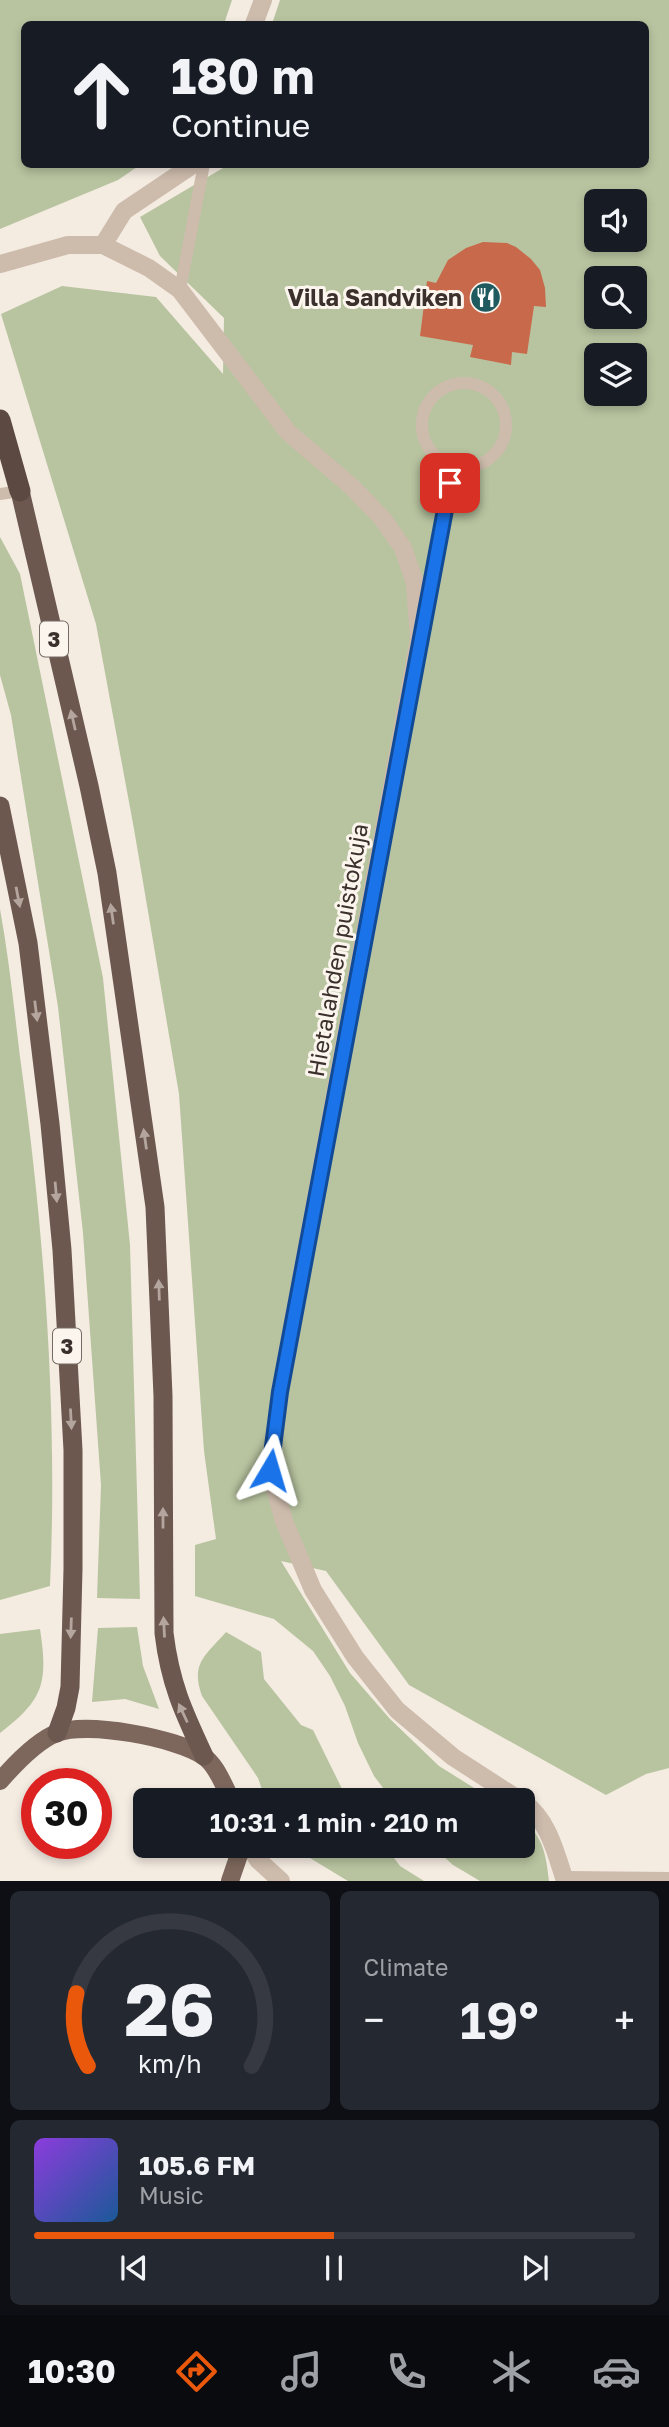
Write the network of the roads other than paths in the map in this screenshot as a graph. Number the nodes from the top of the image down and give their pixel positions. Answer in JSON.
{"nodes":[{"id":1,"x":263,"y":0,"type":"edge"},
{"id":2,"x":255,"y":21,"type":"edge"},
{"id":3,"x":188,"y":168,"type":"edge"},
{"id":4,"x":203,"y":168,"type":"edge"},
{"id":5,"x":103,"y":245,"type":"junction"},
{"id":6,"x":0,"y":264,"type":"edge"},
{"id":7,"x":180,"y":290,"type":"junction"},
{"id":8,"x":0,"y":420,"type":"edge"},
{"id":9,"x":454,"y":467,"type":"junction"},
{"id":10,"x":10,"y":492,"type":"edge"},
{"id":11,"x":419,"y":639,"type":"junction"},
{"id":12,"x":0,"y":806,"type":"edge"},
{"id":13,"x":57,"y":1733,"type":"junction"},
{"id":14,"x":204,"y":1756,"type":"junction"},
{"id":15,"x":0,"y":1780,"type":"edge"},
{"id":16,"x":226,"y":1788,"type":"edge"},
{"id":17,"x":502,"y":1788,"type":"edge"},
{"id":18,"x":535,"y":1809,"type":"edge"},
{"id":19,"x":238,"y":1858,"type":"edge"},
{"id":20,"x":257,"y":1858,"type":"edge"},
{"id":21,"x":669,"y":1878,"type":"edge"},
{"id":22,"x":565,"y":1879,"type":"edge"},
{"id":23,"x":230,"y":1881,"type":"edge"},
{"id":24,"x":281,"y":1881,"type":"edge"}],
"edges":[{"from":1,"to":2,"type":"street"},
{"from":3,"to":5,"type":"street"},
{"from":4,"to":7,"type":"lane"},
{"from":5,"to":6,"type":"street","name":"Hietalahden puistokuja"},
{"from":5,"to":7,"type":"street","name":"Hietalahden puistokuja"},
{"from":7,"to":11,"type":"street","name":"Hietalahden puistokuja"},
{"from":8,"to":10,"type":"highway","number":"3"},
{"from":9,"to":9,"type":"lane"},
{"from":9,"to":11,"type":"lane"},
{"from":14,"to":10,"type":"highway","number":"3","one_way":true},
{"from":11,"to":17,"type":"street","name":"Hietalahden puistokuja"},
{"from":12,"to":13,"type":"highway","number":"3","one_way":true},
{"from":13,"to":14,"type":"main road"},
{"from":13,"to":15,"type":"main road"},
{"from":14,"to":16,"type":"main road","number":"3"},
{"from":18,"to":22,"type":"street","name":"Hietalahden puistokuja"},
{"from":19,"to":23,"type":"main road"},
{"from":20,"to":24,"type":"street"},
{"from":21,"to":22,"type":"lane"}]}
